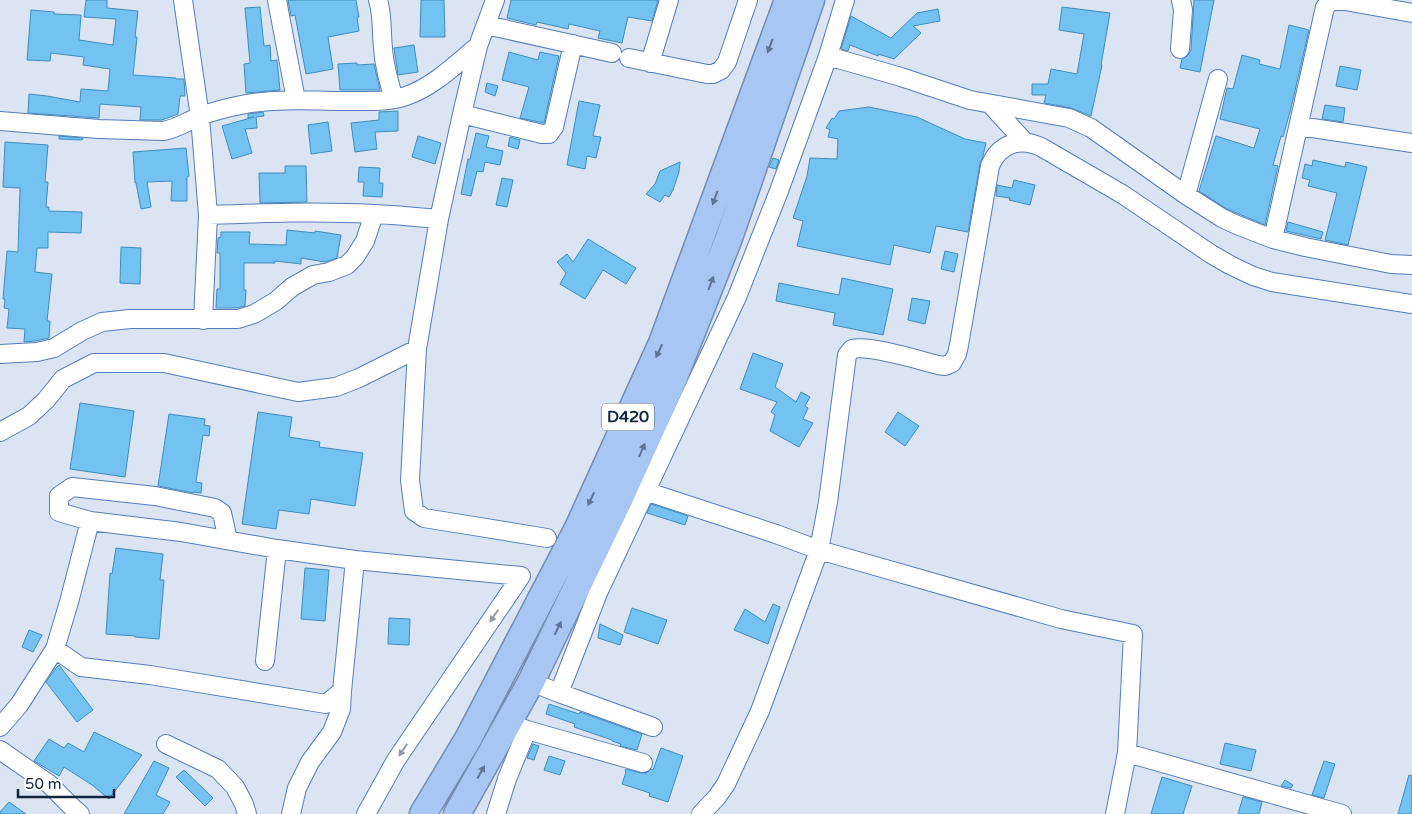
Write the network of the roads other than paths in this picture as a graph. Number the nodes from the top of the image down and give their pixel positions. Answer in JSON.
{"nodes":[{"id":1,"x":183,"y":0,"type":"edge"},
{"id":2,"x":277,"y":0,"type":"edge"},
{"id":3,"x":378,"y":0,"type":"edge"},
{"id":4,"x":669,"y":0,"type":"edge"},
{"id":5,"x":748,"y":0,"type":"edge"},
{"id":6,"x":788,"y":0,"type":"edge"},
{"id":7,"x":811,"y":0,"type":"edge"},
{"id":8,"x":845,"y":0,"type":"edge"},
{"id":9,"x":1181,"y":0,"type":"edge"},
{"id":10,"x":490,"y":9,"type":"edge"},
{"id":11,"x":1412,"y":14,"type":"edge"},
{"id":12,"x":573,"y":44,"type":"junction"},
{"id":13,"x":478,"y":46,"type":"junction"},
{"id":14,"x":1180,"y":49,"type":"dead end"},
{"id":15,"x":612,"y":53,"type":"dead end"},
{"id":16,"x":828,"y":56,"type":"junction"},
{"id":17,"x":629,"y":58,"type":"dead end"},
{"id":18,"x":650,"y":63,"type":"junction"},
{"id":19,"x":1218,"y":79,"type":"dead end"},
{"id":20,"x":394,"y":99,"type":"junction"},
{"id":21,"x":296,"y":100,"type":"junction"},
{"id":22,"x":991,"y":105,"type":"junction"},
{"id":23,"x":462,"y":114,"type":"junction"},
{"id":24,"x":200,"y":116,"type":"junction"},
{"id":25,"x":0,"y":120,"type":"edge"},
{"id":26,"x":1299,"y":126,"type":"junction"},
{"id":27,"x":1025,"y":142,"type":"junction"},
{"id":28,"x":1412,"y":143,"type":"edge"},
{"id":29,"x":1186,"y":196,"type":"junction"},
{"id":30,"x":374,"y":214,"type":"junction"},
{"id":31,"x":208,"y":215,"type":"junction"},
{"id":32,"x":439,"y":219,"type":"junction"},
{"id":33,"x":1273,"y":239,"type":"junction"},
{"id":34,"x":1412,"y":265,"type":"edge"},
{"id":35,"x":737,"y":297,"type":"junction"},
{"id":36,"x":1412,"y":304,"type":"edge"},
{"id":37,"x":203,"y":320,"type":"junction"},
{"id":38,"x":691,"y":334,"type":"junction"},
{"id":39,"x":417,"y":349,"type":"junction"},
{"id":40,"x":0,"y":354,"type":"edge"},
{"id":41,"x":0,"y":432,"type":"edge"},
{"id":42,"x":645,"y":491,"type":"junction"},
{"id":43,"x":90,"y":521,"type":"junction"},
{"id":44,"x":547,"y":538,"type":"dead end"},
{"id":45,"x":228,"y":540,"type":"junction"},
{"id":46,"x":278,"y":549,"type":"junction"},
{"id":47,"x":819,"y":550,"type":"junction"},
{"id":48,"x":355,"y":560,"type":"junction"},
{"id":49,"x":55,"y":649,"type":"junction"},
{"id":50,"x":265,"y":661,"type":"dead end"},
{"id":51,"x":531,"y":682,"type":"junction"},
{"id":52,"x":342,"y":692,"type":"junction"},
{"id":53,"x":559,"y":693,"type":"junction"},
{"id":54,"x":518,"y":726,"type":"junction"},
{"id":55,"x":0,"y":727,"type":"edge"},
{"id":56,"x":653,"y":727,"type":"dead end"},
{"id":57,"x":166,"y":744,"type":"dead end"},
{"id":58,"x":0,"y":750,"type":"edge"},
{"id":59,"x":1127,"y":753,"type":"junction"},
{"id":60,"x":643,"y":763,"type":"dead end"},
{"id":61,"x":80,"y":814,"type":"edge"},
{"id":62,"x":247,"y":814,"type":"edge"},
{"id":63,"x":291,"y":814,"type":"edge"},
{"id":64,"x":366,"y":814,"type":"edge"},
{"id":65,"x":423,"y":814,"type":"edge"},
{"id":66,"x":458,"y":814,"type":"edge"},
{"id":67,"x":496,"y":814,"type":"edge"},
{"id":68,"x":701,"y":814,"type":"edge"},
{"id":69,"x":1115,"y":814,"type":"edge"},
{"id":70,"x":1342,"y":814,"type":"edge"}],
"edges":[{"from":1,"to":24,"type":"street"},
{"from":2,"to":21,"type":"street"},
{"from":3,"to":20,"type":"street"},
{"from":4,"to":18,"type":"street"},
{"from":5,"to":18,"type":"street"},
{"from":6,"to":65,"type":"highway","number":"D420","one_way":true},
{"from":38,"to":7,"type":"highway","number":"D420","one_way":true},
{"from":8,"to":16,"type":"street"},
{"from":9,"to":14,"type":"street"},
{"from":10,"to":12,"type":"street"},
{"from":10,"to":13,"type":"street"},
{"from":11,"to":26,"type":"street"},
{"from":12,"to":15,"type":"street"},
{"from":12,"to":23,"type":"street"},
{"from":13,"to":20,"type":"street"},
{"from":13,"to":23,"type":"street"},
{"from":16,"to":22,"type":"street"},
{"from":16,"to":35,"type":"street"},
{"from":17,"to":18,"type":"street"},
{"from":19,"to":29,"type":"street"},
{"from":20,"to":21,"type":"street"},
{"from":21,"to":24,"type":"street"},
{"from":22,"to":27,"type":"street"},
{"from":22,"to":29,"type":"street"},
{"from":23,"to":32,"type":"street"},
{"from":24,"to":25,"type":"street"},
{"from":24,"to":31,"type":"street"},
{"from":26,"to":28,"type":"street"},
{"from":26,"to":33,"type":"street"},
{"from":27,"to":36,"type":"street"},
{"from":27,"to":47,"type":"street"},
{"from":29,"to":33,"type":"street"},
{"from":30,"to":31,"type":"street"},
{"from":30,"to":32,"type":"street"},
{"from":30,"to":37,"type":"street"},
{"from":31,"to":37,"type":"street"},
{"from":32,"to":39,"type":"street"},
{"from":33,"to":34,"type":"street"},
{"from":35,"to":38,"type":"street"},
{"from":35,"to":42,"type":"street"},
{"from":37,"to":40,"type":"street"},
{"from":51,"to":38,"type":"highway","number":"D420","one_way":true},
{"from":39,"to":41,"type":"street"},
{"from":39,"to":44,"type":"street"},
{"from":42,"to":47,"type":"street"},
{"from":42,"to":53,"type":"street"},
{"from":43,"to":45,"type":"street"},
{"from":43,"to":45,"type":"street"},
{"from":43,"to":49,"type":"street"},
{"from":45,"to":46,"type":"street"},
{"from":46,"to":48,"type":"street"},
{"from":46,"to":50,"type":"street"},
{"from":47,"to":59,"type":"street"},
{"from":47,"to":68,"type":"street"},
{"from":48,"to":52,"type":"street"},
{"from":48,"to":64,"type":"street","one_way":true},
{"from":49,"to":52,"type":"street"},
{"from":49,"to":55,"type":"street"},
{"from":51,"to":53,"type":"street"},
{"from":51,"to":54,"type":"highway","number":"D420"},
{"from":52,"to":63,"type":"street"},
{"from":53,"to":56,"type":"street"},
{"from":54,"to":60,"type":"street"},
{"from":66,"to":54,"type":"highway","number":"D420","one_way":true},
{"from":54,"to":67,"type":"street"},
{"from":57,"to":62,"type":"street"},
{"from":58,"to":61,"type":"street"},
{"from":59,"to":69,"type":"street"},
{"from":59,"to":70,"type":"street"}]}
